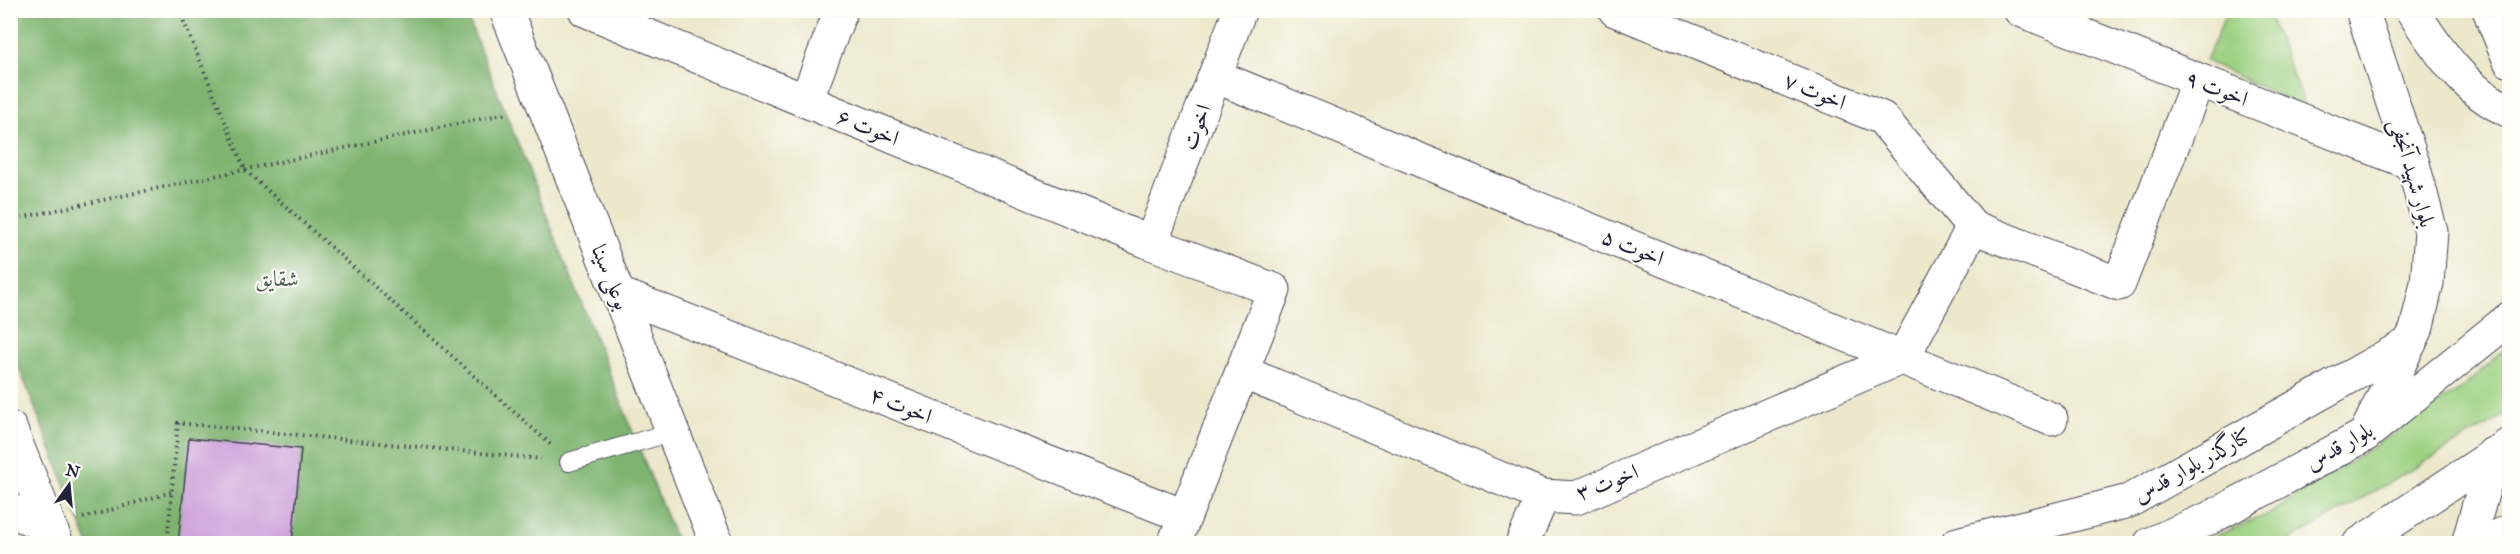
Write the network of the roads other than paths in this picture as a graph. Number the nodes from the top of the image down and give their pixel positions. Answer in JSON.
{"nodes":[{"id":1,"x":506,"y":10,"type":"edge"},
{"id":2,"x":585,"y":10,"type":"edge"},
{"id":3,"x":841,"y":10,"type":"edge"},
{"id":4,"x":1240,"y":10,"type":"edge"},
{"id":5,"x":1616,"y":10,"type":"edge"},
{"id":6,"x":2020,"y":10,"type":"edge"},
{"id":7,"x":2362,"y":10,"type":"edge"},
{"id":8,"x":2412,"y":10,"type":"edge"},
{"id":9,"x":2489,"y":10,"type":"edge"},
{"id":10,"x":2510,"y":62,"type":"edge"},
{"id":11,"x":1215,"y":76,"type":"junction"},
{"id":12,"x":2198,"y":80,"type":"junction"},
{"id":13,"x":806,"y":101,"type":"junction"},
{"id":14,"x":2510,"y":111,"type":"edge"},
{"id":15,"x":2413,"y":164,"type":"junction"},
{"id":16,"x":1973,"y":227,"type":"junction"},
{"id":17,"x":1151,"y":243,"type":"junction"},
{"id":18,"x":617,"y":293,"type":"junction"},
{"id":19,"x":2510,"y":318,"type":"edge"},
{"id":20,"x":2410,"y":343,"type":"junction"},
{"id":21,"x":1903,"y":357,"type":"junction"},
{"id":22,"x":1242,"y":372,"type":"junction"},
{"id":23,"x":2051,"y":419,"type":"dead end"},
{"id":24,"x":10,"y":428,"type":"edge"},
{"id":25,"x":672,"y":432,"type":"junction"},
{"id":26,"x":2365,"y":435,"type":"junction"},
{"id":27,"x":2504,"y":458,"type":"edge"},
{"id":28,"x":569,"y":462,"type":"road end"},
{"id":29,"x":1543,"y":496,"type":"junction"},
{"id":30,"x":10,"y":510,"type":"edge"},
{"id":31,"x":1179,"y":530,"type":"edge"},
{"id":32,"x":2510,"y":531,"type":"edge"},
{"id":33,"x":53,"y":536,"type":"edge"},
{"id":34,"x":717,"y":543,"type":"edge"},
{"id":35,"x":1522,"y":543,"type":"edge"},
{"id":36,"x":1957,"y":543,"type":"edge"},
{"id":37,"x":2150,"y":543,"type":"edge"},
{"id":38,"x":2359,"y":543,"type":"edge"},
{"id":39,"x":2468,"y":543,"type":"edge"},
{"id":40,"x":2480,"y":543,"type":"edge"}],
"edges":[{"from":1,"to":18,"type":"street","name":"بوعلی سینا"},
{"from":2,"to":13,"type":"street","name":"اخوت ۶"},
{"from":3,"to":13,"type":"street"},
{"from":4,"to":11,"type":"street","name":"اخوت"},
{"from":5,"to":16,"type":"street","name":"اخوت ۷"},
{"from":6,"to":12,"type":"street","name":"اخوت ۹"},
{"from":7,"to":15,"type":"street","name":"بلوار شهید آنجفی"},
{"from":8,"to":14,"type":"street"},
{"from":9,"to":10,"type":"street"},
{"from":11,"to":17,"type":"street","name":"اخوت"},
{"from":11,"to":21,"type":"street","name":"اخوت ۵"},
{"from":12,"to":15,"type":"street","name":"اخوت ۹"},
{"from":12,"to":16,"type":"street"},
{"from":13,"to":17,"type":"street","name":"اخوت ۶"},
{"from":15,"to":20,"type":"street","name":"بلوار شهید آنجفی"},
{"from":16,"to":21,"type":"street"},
{"from":17,"to":22,"type":"street","name":"اخوت ۶"},
{"from":18,"to":25,"type":"street","name":"بوعلی سینا"},
{"from":18,"to":31,"type":"street","name":"اخوت ۴"},
{"from":19,"to":26,"type":"street","name":"بلوار قدس"},
{"from":20,"to":26,"type":"street","name":"بلوار شهید آنجفی"},
{"from":20,"to":36,"type":"street","name":"کنارگذر بلوار قدس"},
{"from":21,"to":23,"type":"street","name":"اخوت ۵"},
{"from":21,"to":29,"type":"street","name":"اخوت ۳"},
{"from":22,"to":29,"type":"street","name":"اخوت ۳"},
{"from":22,"to":31,"type":"street"},
{"from":24,"to":33,"type":"street"},
{"from":25,"to":28,"type":"lane"},
{"from":25,"to":34,"type":"street","name":"بوعلی سینا"},
{"from":26,"to":37,"type":"street","name":"بلوار قدس"},
{"from":27,"to":38,"type":"street"},
{"from":27,"to":39,"type":"street"},
{"from":29,"to":35,"type":"street"},
{"from":30,"to":33,"type":"street"},
{"from":32,"to":40,"type":"street"}]}
